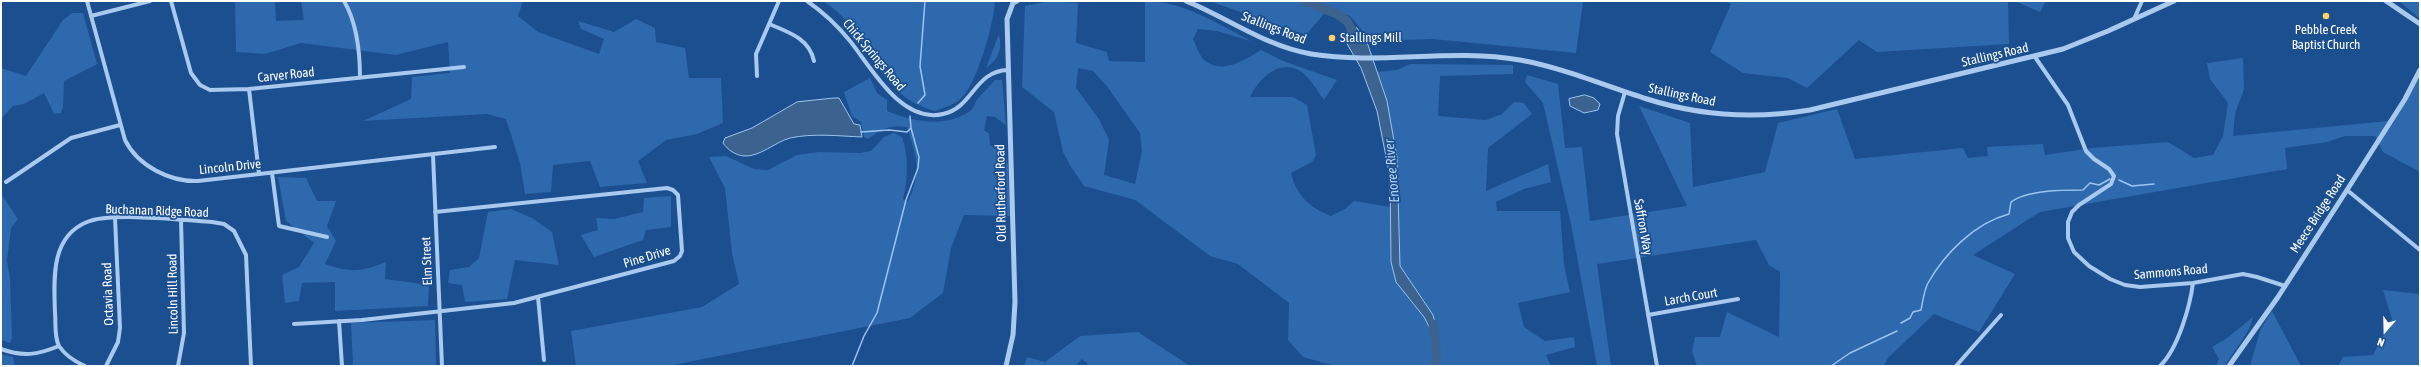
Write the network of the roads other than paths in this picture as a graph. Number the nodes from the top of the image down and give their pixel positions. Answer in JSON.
{"nodes":[{"id":1,"x":87,"y":1,"type":"edge"},
{"id":2,"x":150,"y":1,"type":"edge"},
{"id":3,"x":171,"y":1,"type":"edge"},
{"id":4,"x":344,"y":1,"type":"edge"},
{"id":5,"x":779,"y":1,"type":"edge"},
{"id":6,"x":808,"y":1,"type":"edge"},
{"id":7,"x":1186,"y":1,"type":"edge"},
{"id":8,"x":2142,"y":1,"type":"edge"},
{"id":9,"x":2174,"y":1,"type":"edge"},
{"id":10,"x":2386,"y":1,"type":"edge"},
{"id":11,"x":1014,"y":2,"type":"edge"},
{"id":12,"x":91,"y":16,"type":"junction"},
{"id":13,"x":2134,"y":19,"type":"junction"},
{"id":14,"x":769,"y":24,"type":"junction"},
{"id":15,"x":2420,"y":24,"type":"edge"},
{"id":16,"x":2035,"y":57,"type":"junction"},
{"id":17,"x":814,"y":61,"type":"dead end"},
{"id":18,"x":464,"y":67,"type":"dead end"},
{"id":19,"x":1008,"y":70,"type":"junction"},
{"id":20,"x":2420,"y":70,"type":"edge"},
{"id":21,"x":757,"y":76,"type":"dead end"},
{"id":22,"x":360,"y":78,"type":"junction"},
{"id":23,"x":249,"y":89,"type":"junction"},
{"id":24,"x":1625,"y":92,"type":"junction"},
{"id":25,"x":120,"y":125,"type":"junction"},
{"id":26,"x":495,"y":147,"type":"dead end"},
{"id":27,"x":433,"y":155,"type":"junction"},
{"id":28,"x":272,"y":173,"type":"junction"},
{"id":29,"x":259,"y":174,"type":"junction"},
{"id":30,"x":6,"y":182,"type":"dead end"},
{"id":31,"x":2347,"y":190,"type":"junction"},
{"id":32,"x":435,"y":212,"type":"junction"},
{"id":33,"x":115,"y":218,"type":"junction"},
{"id":34,"x":181,"y":220,"type":"junction"},
{"id":35,"x":327,"y":237,"type":"dead end"},
{"id":36,"x":2420,"y":250,"type":"edge"},
{"id":37,"x":2194,"y":283,"type":"junction"},
{"id":38,"x":2285,"y":286,"type":"junction"},
{"id":39,"x":538,"y":297,"type":"junction"},
{"id":40,"x":1738,"y":299,"type":"dead end"},
{"id":41,"x":440,"y":312,"type":"junction"},
{"id":42,"x":1648,"y":315,"type":"junction"},
{"id":43,"x":2001,"y":315,"type":"dead end"},
{"id":44,"x":339,"y":321,"type":"junction"},
{"id":45,"x":294,"y":324,"type":"dead end"},
{"id":46,"x":59,"y":346,"type":"junction"},
{"id":47,"x":1,"y":349,"type":"edge"},
{"id":48,"x":544,"y":360,"type":"dead end"},
{"id":49,"x":86,"y":366,"type":"edge"},
{"id":50,"x":106,"y":366,"type":"edge"},
{"id":51,"x":178,"y":366,"type":"edge"},
{"id":52,"x":251,"y":366,"type":"edge"},
{"id":53,"x":342,"y":366,"type":"edge"},
{"id":54,"x":442,"y":366,"type":"edge"},
{"id":55,"x":1006,"y":366,"type":"edge"},
{"id":56,"x":1657,"y":366,"type":"edge"},
{"id":57,"x":1958,"y":366,"type":"edge"},
{"id":58,"x":2160,"y":366,"type":"edge"},
{"id":59,"x":2229,"y":366,"type":"edge"}],
"edges":[{"from":1,"to":12,"type":"street","name":"Lincoln Drive"},
{"from":2,"to":12,"type":"street"},
{"from":3,"to":23,"type":"street","name":"Carver Road"},
{"from":4,"to":22,"type":"street"},
{"from":5,"to":14,"type":"street"},
{"from":6,"to":19,"type":"street","name":"Chick Springs Road"},
{"from":7,"to":24,"type":"street","name":"Stallings Road"},
{"from":8,"to":13,"type":"street"},
{"from":9,"to":13,"type":"street","name":"Stallings Road"},
{"from":10,"to":15,"type":"street"},
{"from":11,"to":19,"type":"street","name":"Old Rutherford Road"},
{"from":12,"to":25,"type":"street","name":"Lincoln Drive"},
{"from":13,"to":16,"type":"street","name":"Stallings Road"},
{"from":14,"to":17,"type":"street"},
{"from":14,"to":21,"type":"street"},
{"from":16,"to":24,"type":"street","name":"Stallings Road"},
{"from":16,"to":37,"type":"street","name":"Sammons Road"},
{"from":18,"to":22,"type":"street","name":"Carver Road"},
{"from":19,"to":55,"type":"street","name":"Old Rutherford Road"},
{"from":20,"to":31,"type":"street","name":"Meece Bridge Road"},
{"from":22,"to":23,"type":"street","name":"Carver Road"},
{"from":23,"to":29,"type":"street"},
{"from":24,"to":42,"type":"street","name":"Saffron Way"},
{"from":25,"to":29,"type":"street","name":"Lincoln Drive"},
{"from":25,"to":30,"type":"street"},
{"from":26,"to":27,"type":"street","name":"Lincoln Drive"},
{"from":27,"to":28,"type":"street","name":"Lincoln Drive"},
{"from":27,"to":32,"type":"street","name":"Elm Street"},
{"from":28,"to":29,"type":"street","name":"Lincoln Drive"},
{"from":28,"to":35,"type":"street"},
{"from":31,"to":36,"type":"street"},
{"from":31,"to":38,"type":"street","name":"Meece Bridge Road"},
{"from":32,"to":39,"type":"street","name":"Pine Drive"},
{"from":32,"to":41,"type":"street","name":"Elm Street"},
{"from":33,"to":34,"type":"street","name":"Buchanan Ridge Road"},
{"from":33,"to":46,"type":"street","name":"Buchanan Ridge Road"},
{"from":33,"to":50,"type":"street","name":"Octavia Road"},
{"from":34,"to":51,"type":"street","name":"Lincoln Hill Road"},
{"from":34,"to":52,"type":"street","name":"Buchanan Ridge Road"},
{"from":37,"to":38,"type":"street","name":"Sammons Road"},
{"from":37,"to":58,"type":"street"},
{"from":38,"to":59,"type":"street","name":"Meece Bridge Road"},
{"from":39,"to":41,"type":"street","name":"Pine Drive"},
{"from":39,"to":48,"type":"street"},
{"from":40,"to":42,"type":"street","name":"Larch Court"},
{"from":41,"to":44,"type":"street","name":"Pine Drive"},
{"from":41,"to":54,"type":"street","name":"Elm Street"},
{"from":42,"to":56,"type":"street","name":"Saffron Way"},
{"from":43,"to":57,"type":"street"},
{"from":44,"to":45,"type":"street","name":"Pine Drive"},
{"from":44,"to":53,"type":"street"},
{"from":46,"to":47,"type":"street"},
{"from":46,"to":49,"type":"street"}]}
